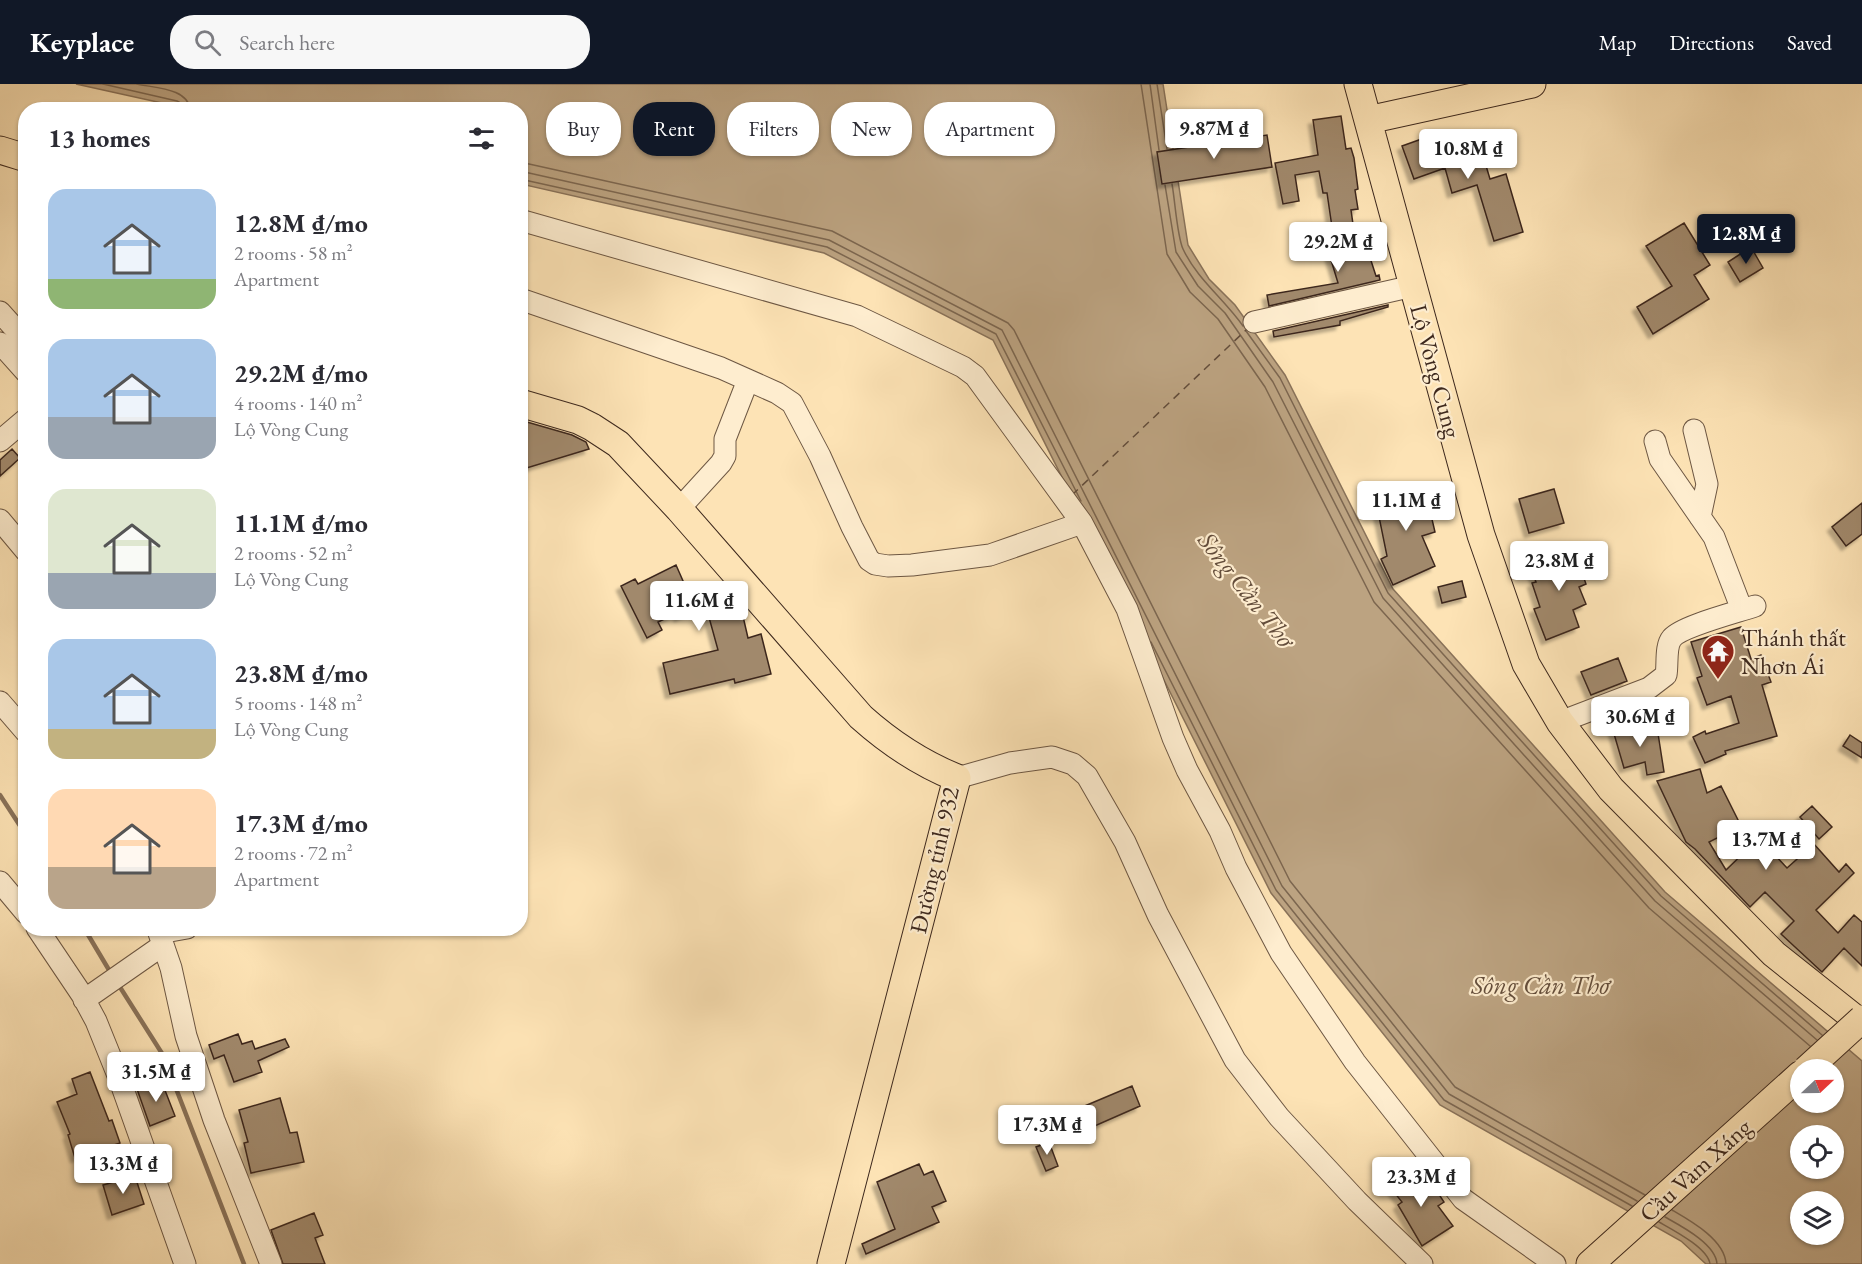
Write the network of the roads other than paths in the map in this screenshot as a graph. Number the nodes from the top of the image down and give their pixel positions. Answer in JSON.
{"nodes":[{"id":1,"x":1358,"y":84,"type":"edge"},
{"id":2,"x":1532,"y":84,"type":"edge"},
{"id":3,"x":1368,"y":120,"type":"junction"},
{"id":4,"x":0,"y":150,"type":"edge"},
{"id":5,"x":18,"y":156,"type":"edge"},
{"id":6,"x":528,"y":222,"type":"edge"},
{"id":7,"x":1413,"y":286,"type":"junction"},
{"id":8,"x":528,"y":302,"type":"edge"},
{"id":9,"x":0,"y":312,"type":"edge"},
{"id":10,"x":1254,"y":322,"type":"dead end"},
{"id":11,"x":18,"y":332,"type":"edge"},
{"id":12,"x":0,"y":343,"type":"edge"},
{"id":13,"x":18,"y":363,"type":"edge"},
{"id":14,"x":748,"y":380,"type":"junction"},
{"id":15,"x":528,"y":405,"type":"edge"},
{"id":16,"x":18,"y":426,"type":"edge"},
{"id":17,"x":1694,"y":430,"type":"dead end"},
{"id":18,"x":0,"y":441,"type":"edge"},
{"id":19,"x":1655,"y":441,"type":"dead end"},
{"id":20,"x":679,"y":508,"type":"junction"},
{"id":21,"x":1700,"y":517,"type":"junction"},
{"id":22,"x":0,"y":520,"type":"edge"},
{"id":23,"x":1082,"y":523,"type":"junction"},
{"id":24,"x":18,"y":541,"type":"edge"},
{"id":25,"x":0,"y":702,"type":"edge"},
{"id":26,"x":1560,"y":722,"type":"junction"},
{"id":27,"x":18,"y":723,"type":"edge"},
{"id":28,"x":957,"y":778,"type":"junction"},
{"id":29,"x":0,"y":882,"type":"edge"},
{"id":30,"x":18,"y":903,"type":"edge"},
{"id":31,"x":43,"y":936,"type":"edge"},
{"id":32,"x":157,"y":940,"type":"edge"},
{"id":33,"x":88,"y":997,"type":"junction"},
{"id":34,"x":1862,"y":1022,"type":"edge"},
{"id":35,"x":1819,"y":1059,"type":"edge"},
{"id":36,"x":1790,"y":1084,"type":"edge"},
{"id":37,"x":185,"y":1264,"type":"edge"},
{"id":38,"x":271,"y":1264,"type":"edge"},
{"id":39,"x":831,"y":1264,"type":"edge"},
{"id":40,"x":1422,"y":1264,"type":"edge"},
{"id":41,"x":1555,"y":1264,"type":"edge"},
{"id":42,"x":1590,"y":1264,"type":"edge"}],
"edges":[{"from":1,"to":3,"type":"main road","name":"Lộ Vòng Cung"},
{"from":2,"to":3,"type":"main road"},
{"from":3,"to":7,"type":"main road","name":"Lộ Vòng Cung"},
{"from":4,"to":5,"type":"main road"},
{"from":6,"to":23,"type":"street"},
{"from":7,"to":10,"type":"street"},
{"from":7,"to":26,"type":"main road","name":"Lộ Vòng Cung"},
{"from":8,"to":14,"type":"street"},
{"from":9,"to":11,"type":"street"},
{"from":12,"to":13,"type":"street"},
{"from":14,"to":20,"type":"street"},
{"from":14,"to":23,"type":"street"},
{"from":15,"to":20,"type":"main road","name":"Đường tỉnh 932"},
{"from":16,"to":18,"type":"street"},
{"from":17,"to":21,"type":"street"},
{"from":19,"to":21,"type":"street"},
{"from":20,"to":28,"type":"main road","name":"Đường tỉnh 932"},
{"from":21,"to":26,"type":"street"},
{"from":22,"to":24,"type":"street"},
{"from":23,"to":41,"type":"street"},
{"from":25,"to":27,"type":"street"},
{"from":26,"to":34,"type":"main road","name":"Lộ Vòng Cung"},
{"from":28,"to":39,"type":"main road","name":"Đường tỉnh 932"},
{"from":28,"to":40,"type":"street"},
{"from":29,"to":30,"type":"street"},
{"from":31,"to":33,"type":"street"},
{"from":32,"to":33,"type":"street"},
{"from":32,"to":38,"type":"street"},
{"from":33,"to":37,"type":"street"},
{"from":34,"to":35,"type":"main road","bridge":true},
{"from":36,"to":42,"type":"main road","name":"Cầu Vàm Xáng"}]}
